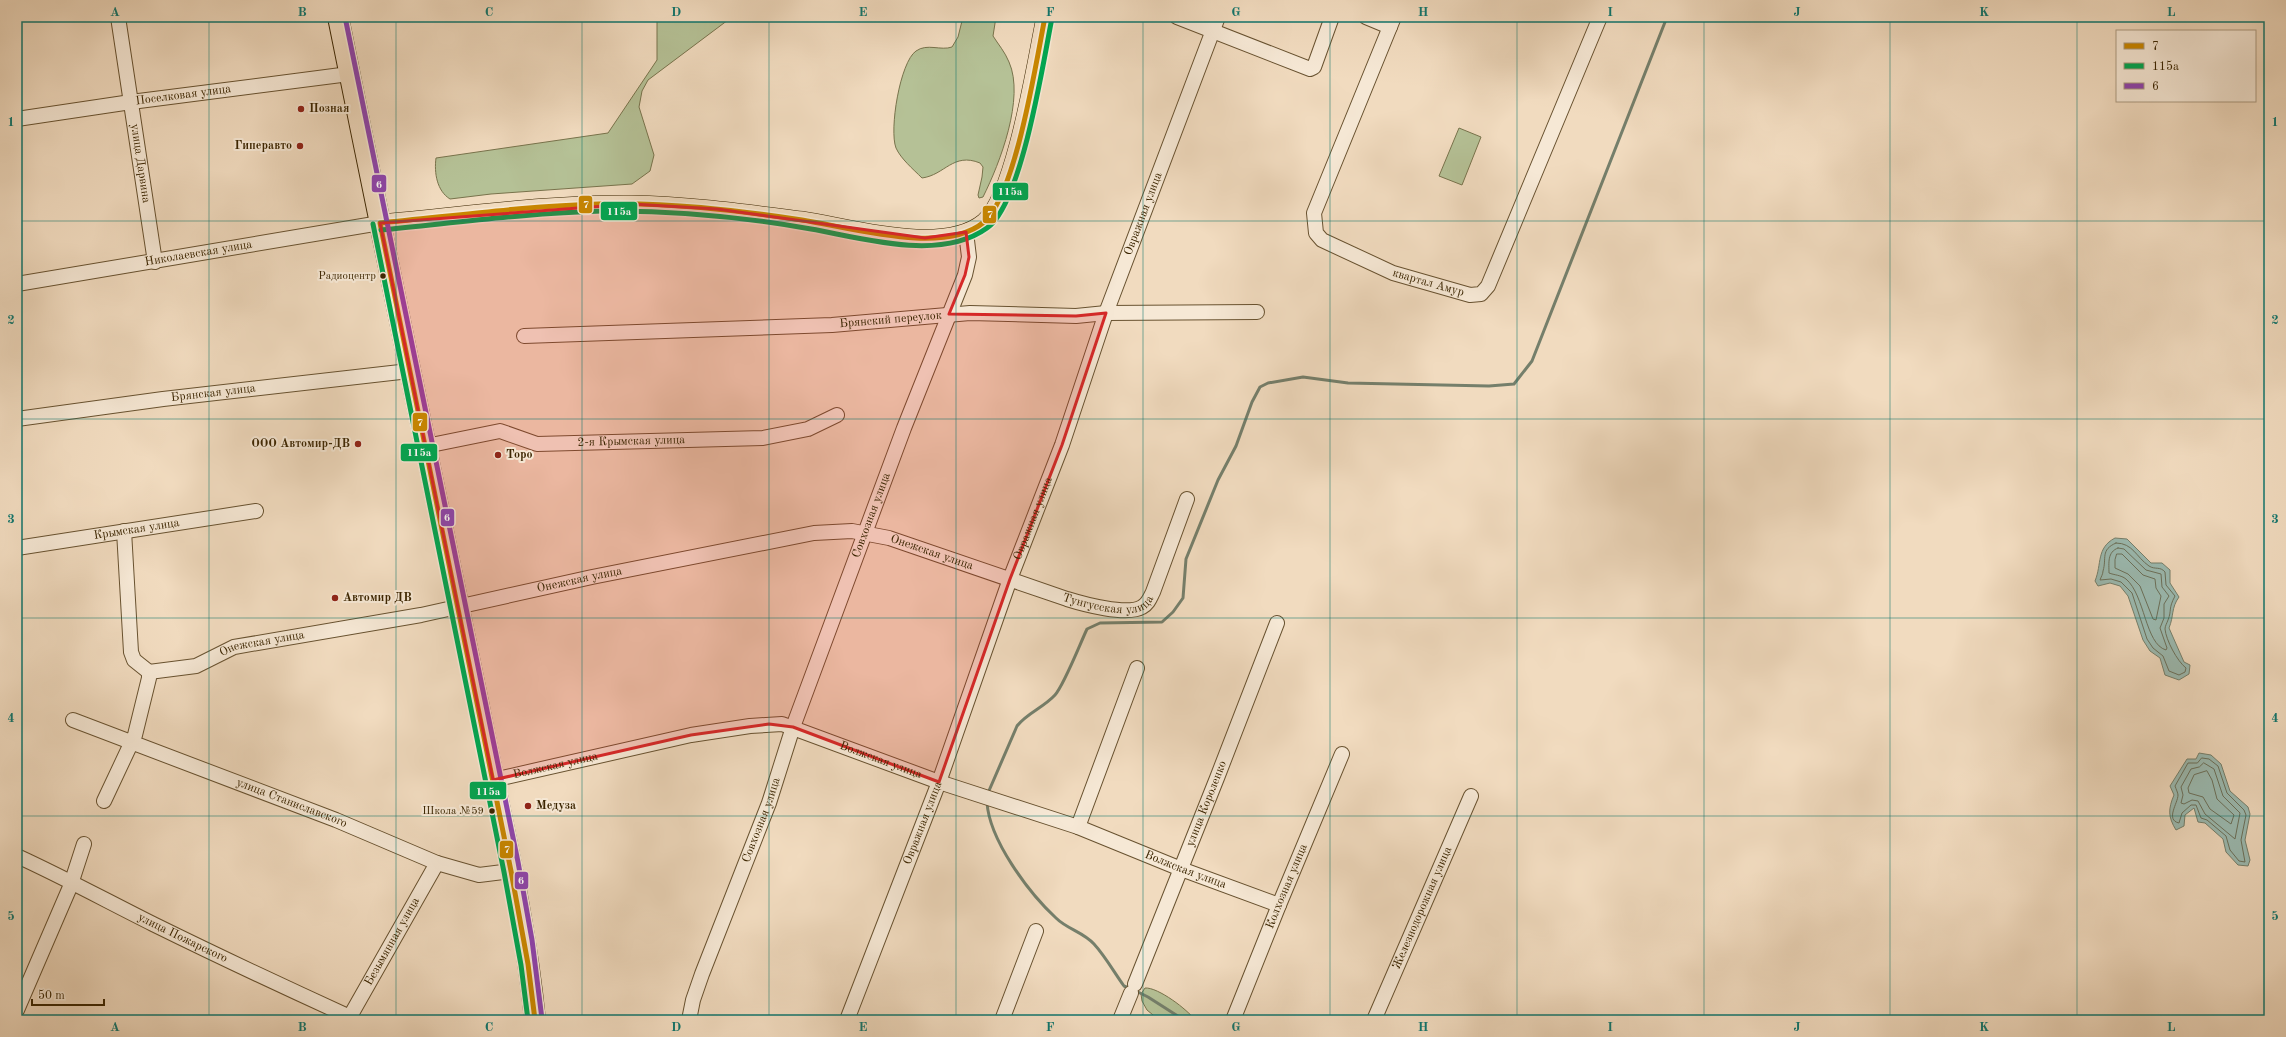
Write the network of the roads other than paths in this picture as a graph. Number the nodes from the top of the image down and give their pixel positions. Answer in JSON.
{"nodes":[{"id":1,"x":118,"y":17,"type":"edge"},
{"id":2,"x":338,"y":17,"type":"edge"},
{"id":3,"x":1044,"y":17,"type":"edge"},
{"id":4,"x":1177,"y":17,"type":"edge"},
{"id":5,"x":1218,"y":17,"type":"edge"},
{"id":6,"x":1332,"y":17,"type":"edge"},
{"id":7,"x":1366,"y":17,"type":"edge"},
{"id":8,"x":1600,"y":17,"type":"edge"},
{"id":9,"x":1392,"y":22,"type":"edge"},
{"id":10,"x":1213,"y":32,"type":"junction"},
{"id":11,"x":349,"y":74,"type":"junction"},
{"id":12,"x":131,"y":102,"type":"junction"},
{"id":13,"x":17,"y":119,"type":"edge"},
{"id":14,"x":380,"y":223,"type":"junction"},
{"id":15,"x":966,"y":232,"type":"junction"},
{"id":16,"x":155,"y":262,"type":"junction"},
{"id":17,"x":17,"y":284,"type":"edge"},
{"id":18,"x":1257,"y":312,"type":"dead end"},
{"id":19,"x":1106,"y":313,"type":"junction"},
{"id":20,"x":949,"y":314,"type":"junction"},
{"id":21,"x":524,"y":336,"type":"dead end"},
{"id":22,"x":409,"y":371,"type":"junction"},
{"id":23,"x":837,"y":415,"type":"dead end"},
{"id":24,"x":17,"y":419,"type":"edge"},
{"id":25,"x":426,"y":446,"type":"junction"},
{"id":26,"x":1187,"y":499,"type":"dead end"},
{"id":27,"x":256,"y":511,"type":"dead end"},
{"id":28,"x":124,"y":531,"type":"junction"},
{"id":29,"x":866,"y":533,"type":"junction"},
{"id":30,"x":17,"y":548,"type":"edge"},
{"id":31,"x":1010,"y":580,"type":"junction"},
{"id":32,"x":459,"y":606,"type":"junction"},
{"id":33,"x":1277,"y":623,"type":"dead end"},
{"id":34,"x":1137,"y":668,"type":"dead end"},
{"id":35,"x":149,"y":672,"type":"junction"},
{"id":36,"x":73,"y":720,"type":"dead end"},
{"id":37,"x":792,"y":727,"type":"junction"},
{"id":38,"x":132,"y":743,"type":"junction"},
{"id":39,"x":1342,"y":754,"type":"dead end"},
{"id":40,"x":493,"y":780,"type":"junction"},
{"id":41,"x":939,"y":782,"type":"junction"},
{"id":42,"x":1471,"y":796,"type":"dead end"},
{"id":43,"x":104,"y":801,"type":"dead end"},
{"id":44,"x":1078,"y":827,"type":"junction"},
{"id":45,"x":84,"y":844,"type":"dead end"},
{"id":46,"x":17,"y":856,"type":"edge"},
{"id":47,"x":437,"y":863,"type":"junction"},
{"id":48,"x":1181,"y":869,"type":"junction"},
{"id":49,"x":512,"y":871,"type":"junction"},
{"id":50,"x":71,"y":881,"type":"junction"},
{"id":51,"x":1279,"y":905,"type":"junction"},
{"id":52,"x":1036,"y":931,"type":"dead end"},
{"id":53,"x":17,"y":1010,"type":"edge"},
{"id":54,"x":349,"y":1019,"type":"edge"},
{"id":55,"x":535,"y":1020,"type":"edge"},
{"id":56,"x":689,"y":1020,"type":"edge"},
{"id":57,"x":847,"y":1020,"type":"edge"},
{"id":58,"x":1002,"y":1020,"type":"edge"},
{"id":59,"x":1120,"y":1020,"type":"edge"},
{"id":60,"x":1233,"y":1020,"type":"edge"},
{"id":61,"x":1374,"y":1020,"type":"edge"}],
"edges":[{"from":1,"to":12,"type":"street","name":"улица Дарвина"},
{"from":2,"to":11,"type":"highway"},
{"from":3,"to":15,"type":"main road"},
{"from":4,"to":10,"type":"street"},
{"from":5,"to":10,"type":"street","name":"Овражная улица"},
{"from":6,"to":10,"type":"street"},
{"from":7,"to":9,"type":"street"},
{"from":8,"to":9,"type":"street","name":"квартал Амур"},
{"from":10,"to":19,"type":"street","name":"Овражная улица"},
{"from":11,"to":12,"type":"street","name":"Поселковая улица"},
{"from":11,"to":14,"type":"highway"},
{"from":12,"to":13,"type":"street","name":"Поселковая улица"},
{"from":12,"to":16,"type":"street","name":"улица Дарвина"},
{"from":14,"to":15,"type":"main road"},
{"from":14,"to":16,"type":"street","name":"Николаевская улица"},
{"from":14,"to":22,"type":"highway"},
{"from":15,"to":20,"type":"street","name":"Совхозная улица"},
{"from":16,"to":17,"type":"street","name":"Николаевская улица"},
{"from":18,"to":19,"type":"street","name":"Брянский переулок"},
{"from":19,"to":20,"type":"street","name":"Брянский переулок"},
{"from":19,"to":31,"type":"street","name":"Овражная улица"},
{"from":20,"to":21,"type":"street","name":"Брянский переулок"},
{"from":20,"to":29,"type":"street","name":"Совхозная улица"},
{"from":22,"to":24,"type":"street","name":"Брянская улица"},
{"from":22,"to":25,"type":"highway"},
{"from":23,"to":25,"type":"street","name":"2-я Крымская улица"},
{"from":25,"to":32,"type":"highway"},
{"from":26,"to":31,"type":"street","name":"Тунгусская улица"},
{"from":27,"to":28,"type":"street","name":"Крымская улица"},
{"from":28,"to":30,"type":"street","name":"Крымская улица"},
{"from":28,"to":35,"type":"street"},
{"from":29,"to":31,"type":"street","name":"Онежская улица"},
{"from":29,"to":32,"type":"street","name":"Онежская улица"},
{"from":29,"to":37,"type":"street","name":"Совхозная улица"},
{"from":31,"to":41,"type":"street","name":"Овражная улица"},
{"from":32,"to":35,"type":"street","name":"Онежская улица"},
{"from":32,"to":40,"type":"highway"},
{"from":33,"to":48,"type":"street","name":"улица Короленко"},
{"from":34,"to":44,"type":"street"},
{"from":35,"to":38,"type":"street"},
{"from":36,"to":38,"type":"street","name":"улица Станиславского"},
{"from":37,"to":40,"type":"street","name":"Волжская улица"},
{"from":37,"to":41,"type":"street","name":"Волжская улица"},
{"from":37,"to":56,"type":"street","name":"Совхозная улица"},
{"from":38,"to":43,"type":"street"},
{"from":38,"to":47,"type":"street","name":"улица Станиславского"},
{"from":39,"to":51,"type":"street","name":"Колхозная улица"},
{"from":40,"to":49,"type":"highway"},
{"from":41,"to":44,"type":"street","name":"Волжская улица"},
{"from":41,"to":57,"type":"street","name":"Овражная улица"},
{"from":42,"to":61,"type":"street","name":"Железнодорожная улица"},
{"from":44,"to":48,"type":"street","name":"Волжская улица"},
{"from":45,"to":50,"type":"street"},
{"from":46,"to":50,"type":"street","name":"улица Пожарского"},
{"from":47,"to":49,"type":"street","name":"улица Станиславского"},
{"from":47,"to":54,"type":"street","name":"Безымянная улица"},
{"from":48,"to":51,"type":"street","name":"Волжская улица"},
{"from":48,"to":59,"type":"street","name":"улица Короленко"},
{"from":49,"to":55,"type":"highway"},
{"from":50,"to":53,"type":"street"},
{"from":50,"to":54,"type":"street","name":"улица Пожарского"},
{"from":51,"to":60,"type":"street","name":"Колхозная улица"},
{"from":52,"to":58,"type":"street"}]}
